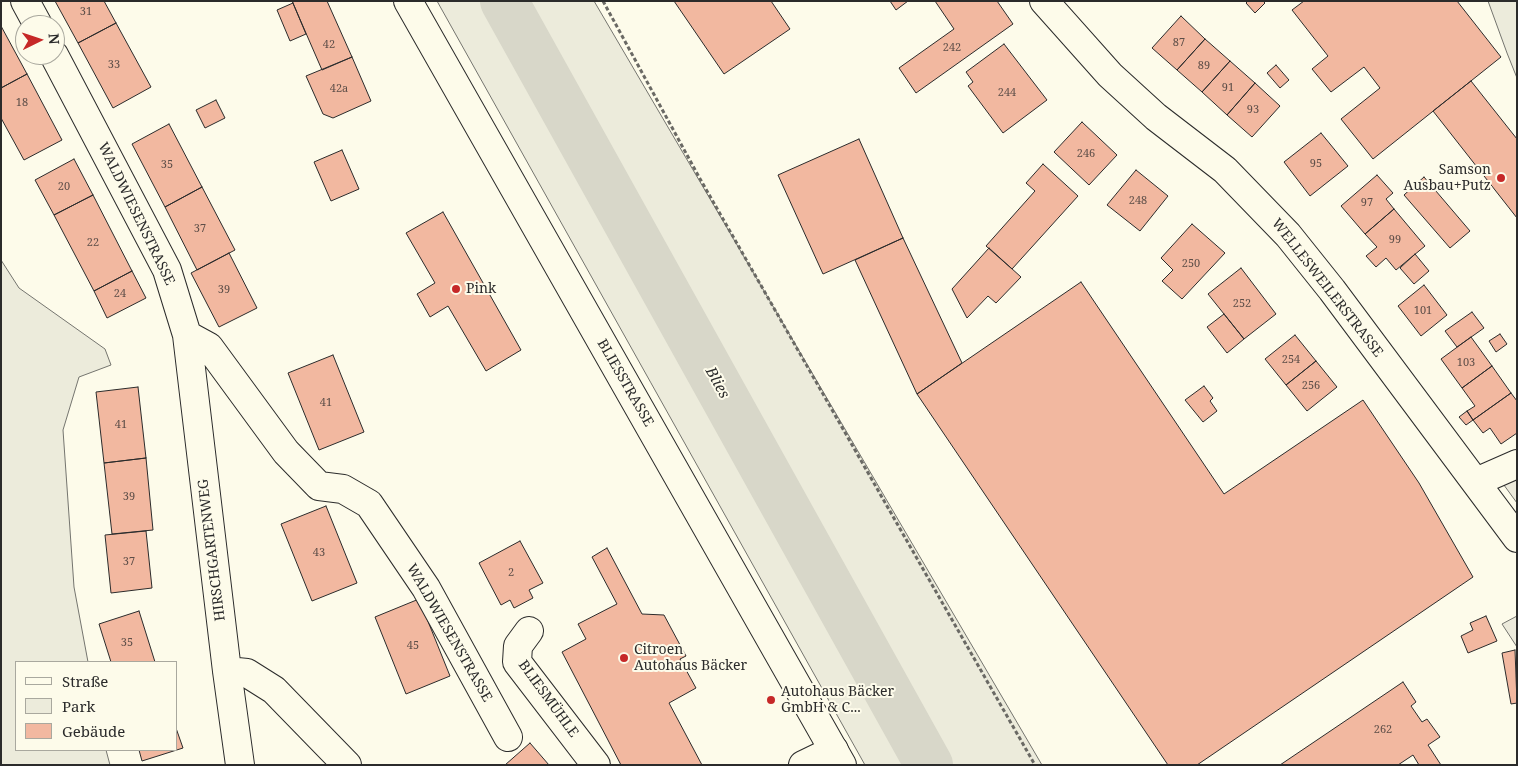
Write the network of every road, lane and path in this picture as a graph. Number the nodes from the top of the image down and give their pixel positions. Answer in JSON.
{"nodes":[{"id":1,"x":25,"y":1,"type":"edge"},
{"id":2,"x":408,"y":1,"type":"edge"},
{"id":3,"x":603,"y":1,"type":"edge"},
{"id":4,"x":1044,"y":1,"type":"edge"},
{"id":5,"x":33,"y":15,"type":"edge"},
{"id":6,"x":59,"y":65,"type":"edge"},
{"id":7,"x":187,"y":335,"type":"junction"},
{"id":8,"x":1517,"y":464,"type":"edge"},
{"id":9,"x":1476,"y":482,"type":"junction"},
{"id":10,"x":1517,"y":538,"type":"edge"},
{"id":11,"x":529,"y":631,"type":"dead end"},
{"id":12,"x":226,"y":671,"type":"junction"},
{"id":13,"x":508,"y":737,"type":"dead end"},
{"id":14,"x":838,"y":757,"type":"edge"},
{"id":15,"x":240,"y":765,"type":"edge"},
{"id":16,"x":347,"y":765,"type":"edge"},
{"id":17,"x":596,"y":765,"type":"edge"},
{"id":18,"x":803,"y":765,"type":"edge"},
{"id":19,"x":1035,"y":765,"type":"edge"}],
"edges":[{"from":1,"to":5,"type":"street"},
{"from":2,"to":14,"type":"street","name":"BLIESSTRASSE"},
{"from":3,"to":19,"type":"path"},
{"from":4,"to":9,"type":"street","name":"WELLESWEILERSTRASSE"},
{"from":6,"to":7,"type":"street","name":"WALDWIESENSTRASSE"},
{"from":7,"to":12,"type":"street","name":"HIRSCHGARTENWEG"},
{"from":7,"to":13,"type":"street","name":"WALDWIESENSTRASSE"},
{"from":8,"to":9,"type":"street"},
{"from":9,"to":10,"type":"street","name":"WELLESWEILERSTRASSE"},
{"from":11,"to":17,"type":"street","name":"BLIESMÜHLE"},
{"from":12,"to":15,"type":"street","name":"HIRSCHGARTENWEG"},
{"from":12,"to":16,"type":"street"},
{"from":14,"to":18,"type":"street"}]}
